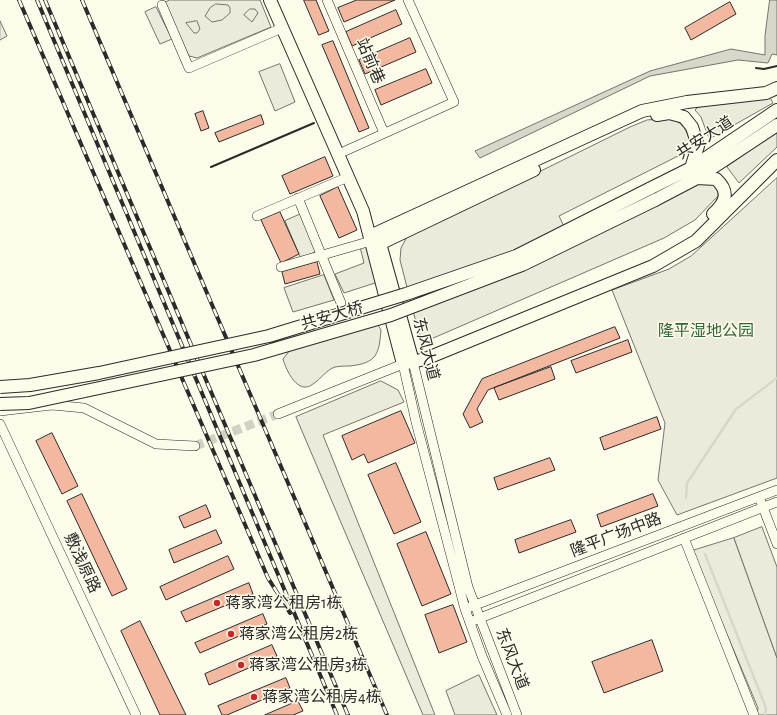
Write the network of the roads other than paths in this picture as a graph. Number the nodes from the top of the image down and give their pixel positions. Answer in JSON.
{"nodes":[{"id":1,"x":270,"y":0,"type":"edge"},
{"id":2,"x":278,"y":0,"type":"edge"},
{"id":3,"x":327,"y":0,"type":"edge"},
{"id":4,"x":408,"y":0,"type":"edge"},
{"id":5,"x":162,"y":5,"type":"dead end"},
{"id":6,"x":282,"y":28,"type":"junction"},
{"id":7,"x":777,"y":88,"type":"edge"},
{"id":8,"x":777,"y":110,"type":"edge"},
{"id":9,"x":777,"y":125,"type":"edge"},
{"id":10,"x":384,"y":133,"type":"junction"},
{"id":11,"x":345,"y":150,"type":"junction"},
{"id":12,"x":777,"y":160,"type":"edge"},
{"id":13,"x":694,"y":173,"type":"junction"},
{"id":14,"x":348,"y":177,"type":"junction"},
{"id":15,"x":649,"y":189,"type":"joint"},
{"id":16,"x":298,"y":198,"type":"junction"},
{"id":17,"x":257,"y":216,"type":"dead end"},
{"id":18,"x":374,"y":240,"type":"junction"},
{"id":19,"x":321,"y":255,"type":"junction"},
{"id":20,"x":281,"y":267,"type":"dead end"},
{"id":21,"x":341,"y":303,"type":"dead end"},
{"id":22,"x":409,"y":362,"type":"junction"},
{"id":23,"x":0,"y":387,"type":"edge"},
{"id":24,"x":0,"y":404,"type":"edge"},
{"id":25,"x":0,"y":411,"type":"edge"},
{"id":26,"x":278,"y":414,"type":"tunnel mouth"},
{"id":27,"x":0,"y":424,"type":"edge"},
{"id":28,"x":195,"y":446,"type":"tunnel mouth"},
{"id":29,"x":777,"y":490,"type":"edge"},
{"id":30,"x":759,"y":497,"type":"junction"},
{"id":31,"x":777,"y":502,"type":"edge"},
{"id":32,"x":763,"y":507,"type":"junction"},
{"id":33,"x":684,"y":538,"type":"junction"},
{"id":34,"x":777,"y":544,"type":"edge"},
{"id":35,"x":475,"y":605,"type":"junction"},
{"id":36,"x":466,"y":609,"type":"junction"},
{"id":37,"x":480,"y":618,"type":"junction"},
{"id":38,"x":470,"y":622,"type":"junction"},
{"id":39,"x":136,"y":715,"type":"edge"},
{"id":40,"x":507,"y":715,"type":"edge"},
{"id":41,"x":517,"y":715,"type":"edge"},
{"id":42,"x":754,"y":715,"type":"edge"}],
"edges":[{"from":1,"to":6,"type":"main road"},
{"from":2,"to":11,"type":"main road"},
{"from":3,"to":10,"type":"street","name":"站前巷"},
{"from":4,"to":10,"type":"street"},
{"from":5,"to":6,"type":"street"},
{"from":6,"to":14,"type":"main road"},
{"from":7,"to":18,"type":"main road"},
{"from":8,"to":13,"type":"main road","name":"共安大道"},
{"from":9,"to":13,"type":"main road"},
{"from":10,"to":11,"type":"street"},
{"from":11,"to":18,"type":"main road"},
{"from":12,"to":22,"type":"main road"},
{"from":13,"to":15,"type":"main road","name":"共安大道"},
{"from":13,"to":18,"type":"main road"},
{"from":13,"to":22,"type":"main road"},
{"from":13,"to":24,"type":"main road","name":"共安大桥","bridge":true},
{"from":14,"to":16,"type":"street"},
{"from":14,"to":18,"type":"main road"},
{"from":15,"to":23,"type":"main road","name":"共安大桥","bridge":true},
{"from":16,"to":17,"type":"street"},
{"from":16,"to":19,"type":"street"},
{"from":18,"to":19,"type":"street"},
{"from":18,"to":22,"type":"main road"},
{"from":19,"to":20,"type":"street"},
{"from":19,"to":21,"type":"street"},
{"from":22,"to":26,"type":"street"},
{"from":22,"to":35,"type":"street","name":"东风大道"},
{"from":22,"to":36,"type":"street","name":"东风大道"},
{"from":25,"to":28,"type":"street"},
{"from":27,"to":39,"type":"street","name":"敷浅原路"},
{"from":29,"to":30,"type":"street","name":"隆平广场中路"},
{"from":30,"to":32,"type":"street"},
{"from":30,"to":35,"type":"street","name":"隆平广场中路"},
{"from":31,"to":32,"type":"street","name":"隆平广场中路"},
{"from":32,"to":33,"type":"street","name":"隆平广场中路"},
{"from":32,"to":34,"type":"street"},
{"from":33,"to":37,"type":"street","name":"隆平广场中路"},
{"from":33,"to":42,"type":"street"},
{"from":35,"to":36,"type":"street","name":"隆平广场中路"},
{"from":35,"to":37,"type":"street","name":"东风大道"},
{"from":36,"to":38,"type":"street","name":"东风大道"},
{"from":37,"to":38,"type":"street","name":"隆平广场中路"},
{"from":37,"to":41,"type":"street","name":"东风大道"},
{"from":38,"to":40,"type":"street","name":"东风大道"}]}
